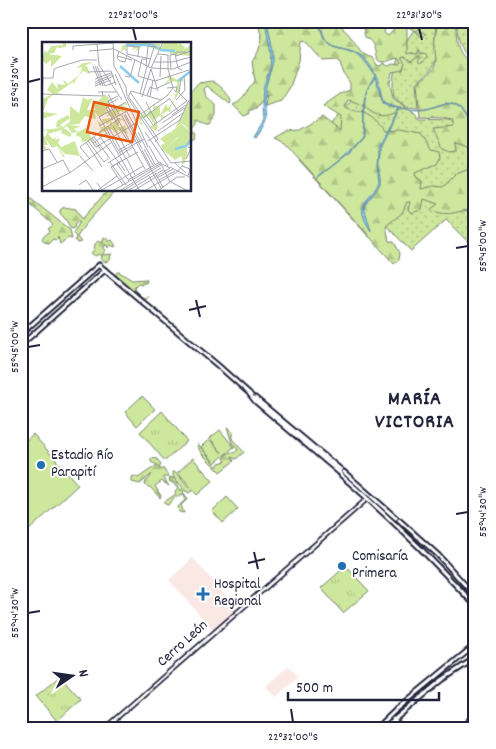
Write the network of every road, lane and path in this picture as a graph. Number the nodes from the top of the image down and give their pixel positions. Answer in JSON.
{"nodes":[{"id":1,"x":105,"y":270,"type":"junction"},
{"id":2,"x":21,"y":334,"type":"edge"},
{"id":3,"x":21,"y":346,"type":"edge"},
{"id":4,"x":368,"y":497,"type":"junction"},
{"id":5,"x":398,"y":519,"type":"junction"},
{"id":6,"x":394,"y":523,"type":"junction"},
{"id":7,"x":475,"y":596,"type":"edge"},
{"id":8,"x":475,"y":605,"type":"edge"},
{"id":9,"x":475,"y":645,"type":"edge"},
{"id":10,"x":475,"y":658,"type":"edge"},
{"id":11,"x":475,"y":714,"type":"edge"},
{"id":12,"x":392,"y":720,"type":"junction"},
{"id":13,"x":475,"y":720,"type":"edge"},
{"id":14,"x":105,"y":728,"type":"edge"},
{"id":15,"x":377,"y":728,"type":"edge"},
{"id":16,"x":384,"y":728,"type":"edge"},
{"id":17,"x":397,"y":728,"type":"edge"},
{"id":18,"x":403,"y":728,"type":"edge"},
{"id":19,"x":462,"y":728,"type":"edge"},
{"id":20,"x":468,"y":728,"type":"edge"}],
"edges":[{"from":1,"to":2,"type":"main road"},
{"from":1,"to":3,"type":"main road"},
{"from":1,"to":4,"type":"main road"},
{"from":4,"to":5,"type":"main road"},
{"from":4,"to":6,"type":"main road"},
{"from":4,"to":14,"type":"street","name":"Cerro León"},
{"from":5,"to":6,"type":"main road"},
{"from":5,"to":7,"type":"main road"},
{"from":6,"to":8,"type":"main road"},
{"from":9,"to":15,"type":"main road"},
{"from":10,"to":12,"type":"main road"},
{"from":11,"to":19,"type":"main road"},
{"from":12,"to":16,"type":"main road"},
{"from":12,"to":17,"type":"main road"},
{"from":12,"to":18,"type":"main road"},
{"from":13,"to":20,"type":"main road"}]}
